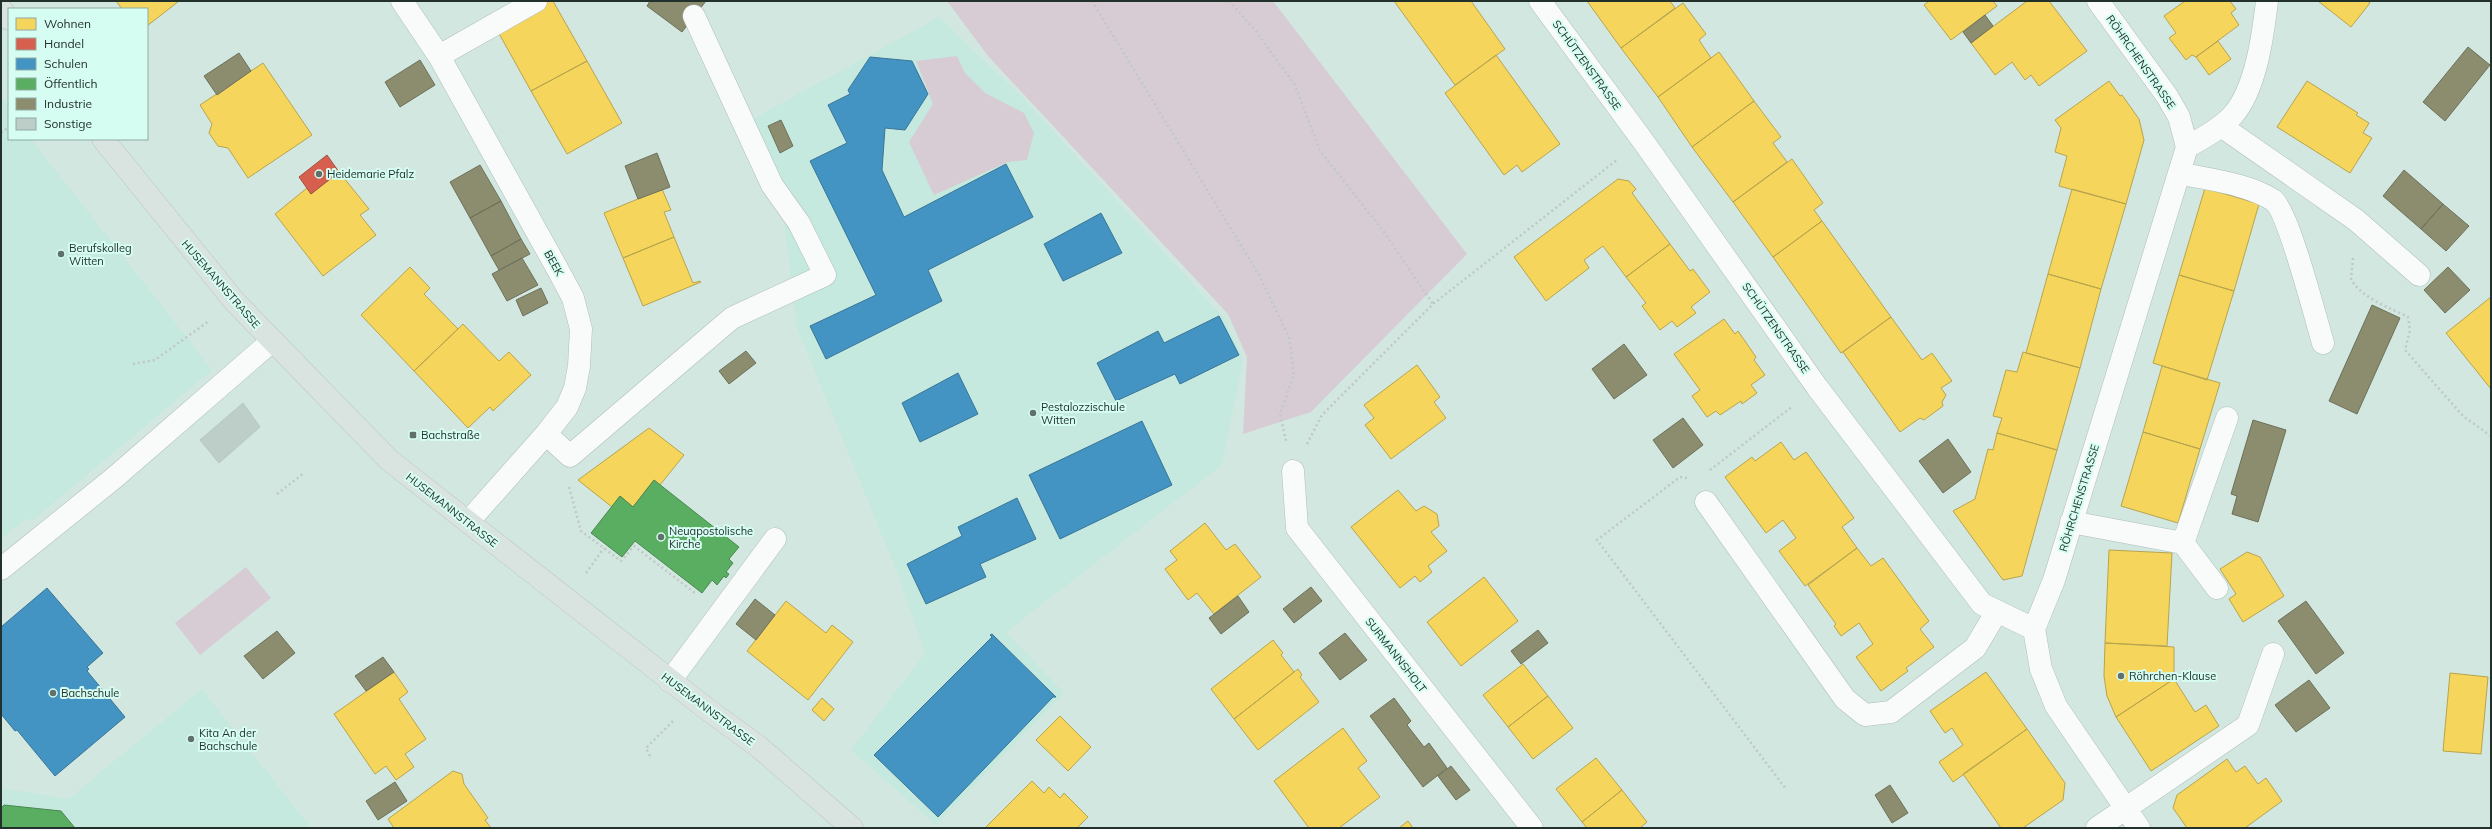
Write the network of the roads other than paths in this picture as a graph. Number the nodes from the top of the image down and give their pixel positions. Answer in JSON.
{"nodes":[{"id":1,"x":402,"y":1,"type":"edge"},
{"id":2,"x":536,"y":1,"type":"edge"},
{"id":3,"x":1540,"y":1,"type":"edge"},
{"id":4,"x":2098,"y":1,"type":"edge"},
{"id":5,"x":2267,"y":1,"type":"edge"},
{"id":6,"x":1,"y":8,"type":"edge"},
{"id":7,"x":694,"y":16,"type":"dead end"},
{"id":8,"x":8,"y":18,"type":"edge"},
{"id":9,"x":439,"y":56,"type":"junction"},
{"id":10,"x":2221,"y":126,"type":"junction"},
{"id":11,"x":104,"y":140,"type":"edge"},
{"id":12,"x":2187,"y":147,"type":"junction"},
{"id":13,"x":2179,"y":173,"type":"junction"},
{"id":14,"x":2419,"y":275,"type":"dead end"},
{"id":15,"x":272,"y":342,"type":"junction"},
{"id":16,"x":2323,"y":343,"type":"dead end"},
{"id":17,"x":2227,"y":418,"type":"dead end"},
{"id":18,"x":546,"y":434,"type":"junction"},
{"id":19,"x":1293,"y":471,"type":"road end"},
{"id":20,"x":1706,"y":502,"type":"road end"},
{"id":21,"x":468,"y":522,"type":"junction"},
{"id":22,"x":2071,"y":522,"type":"junction"},
{"id":23,"x":775,"y":539,"type":"dead end"},
{"id":24,"x":2183,"y":544,"type":"junction"},
{"id":25,"x":1,"y":570,"type":"edge"},
{"id":26,"x":2216,"y":588,"type":"dead end"},
{"id":27,"x":1996,"y":613,"type":"junction"},
{"id":28,"x":2034,"y":629,"type":"junction"},
{"id":29,"x":2273,"y":654,"type":"dead end"},
{"id":30,"x":670,"y":681,"type":"junction"},
{"id":31,"x":2125,"y":808,"type":"junction"},
{"id":32,"x":852,"y":828,"type":"edge"},
{"id":33,"x":1532,"y":828,"type":"edge"},
{"id":34,"x":2097,"y":828,"type":"edge"},
{"id":35,"x":2139,"y":828,"type":"edge"}],
"edges":[{"from":1,"to":9,"type":"street","name":"BEEK"},
{"from":2,"to":9,"type":"street"},
{"from":3,"to":27,"type":"street","name":"SCHÜTZENSTRASSE"},
{"from":4,"to":12,"type":"street","name":"RÖHRCHENSTRASSE"},
{"from":5,"to":10,"type":"street"},
{"from":6,"to":8,"type":"main road"},
{"from":7,"to":18,"type":"street"},
{"from":9,"to":18,"type":"street","name":"BEEK"},
{"from":10,"to":12,"type":"street"},
{"from":10,"to":14,"type":"street"},
{"from":11,"to":15,"type":"main road","name":"HUSEMANNSTRASSE"},
{"from":12,"to":13,"type":"street","name":"RÖHRCHENSTRASSE"},
{"from":13,"to":16,"type":"street"},
{"from":13,"to":22,"type":"street","name":"RÖHRCHENSTRASSE"},
{"from":15,"to":21,"type":"main road","name":"HUSEMANNSTRASSE"},
{"from":15,"to":25,"type":"street"},
{"from":17,"to":24,"type":"street"},
{"from":18,"to":21,"type":"street","name":"BEEK"},
{"from":19,"to":33,"type":"street","name":"SURMANNSHOLT"},
{"from":20,"to":27,"type":"street"},
{"from":21,"to":30,"type":"main road","name":"HUSEMANNSTRASSE"},
{"from":22,"to":24,"type":"street"},
{"from":22,"to":28,"type":"street","name":"RÖHRCHENSTRASSE"},
{"from":23,"to":30,"type":"street"},
{"from":24,"to":26,"type":"street"},
{"from":27,"to":28,"type":"street","name":"SCHÜTZENSTRASSE"},
{"from":28,"to":31,"type":"street"},
{"from":29,"to":31,"type":"street"},
{"from":30,"to":32,"type":"main road","name":"HUSEMANNSTRASSE"},
{"from":31,"to":34,"type":"street"},
{"from":31,"to":35,"type":"street"}]}
